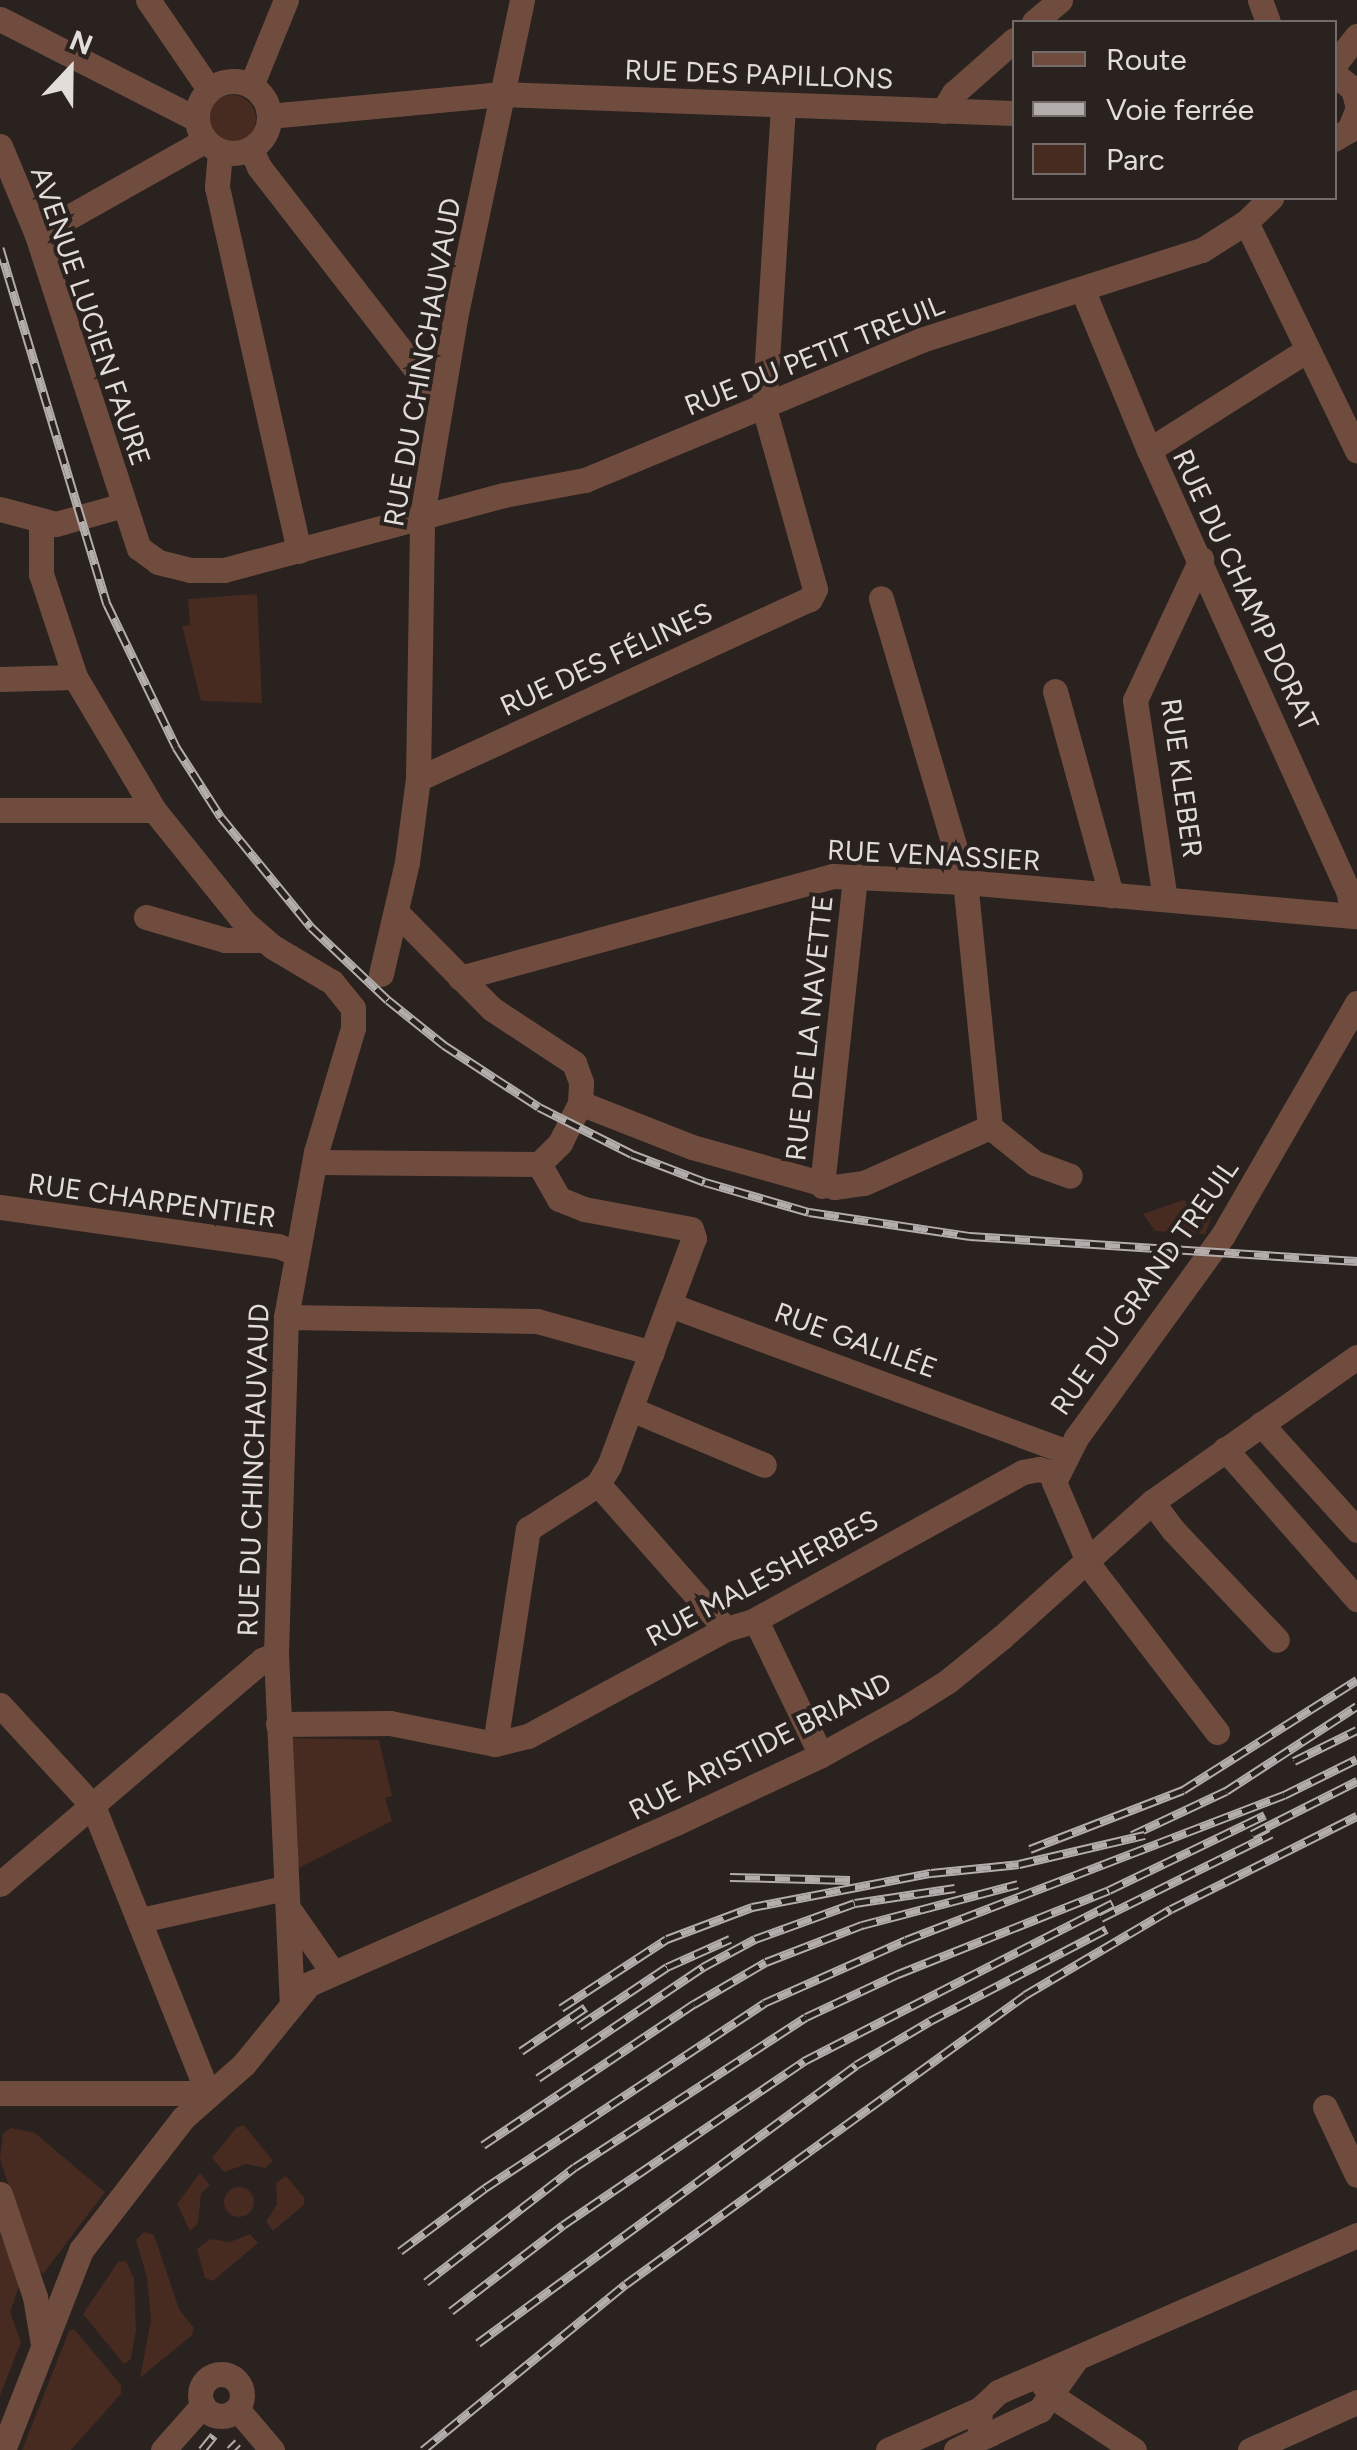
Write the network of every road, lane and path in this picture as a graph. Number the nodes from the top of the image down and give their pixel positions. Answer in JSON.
{"nodes":[{"id":1,"x":148,"y":0,"type":"edge"},
{"id":2,"x":286,"y":0,"type":"edge"},
{"id":3,"x":522,"y":0,"type":"edge"},
{"id":4,"x":1060,"y":0,"type":"edge"},
{"id":5,"x":0,"y":20,"type":"edge"},
{"id":6,"x":1036,"y":20,"type":"edge"},
{"id":7,"x":1012,"y":42,"type":"edge"},
{"id":8,"x":251,"y":86,"type":"junction"},
{"id":9,"x":209,"y":89,"type":"junction"},
{"id":10,"x":502,"y":94,"type":"junction"},
{"id":11,"x":782,"y":106,"type":"junction"},
{"id":12,"x":943,"y":111,"type":"junction"},
{"id":13,"x":1012,"y":113,"type":"edge"},
{"id":14,"x":269,"y":116,"type":"junction"},
{"id":15,"x":207,"y":137,"type":"junction"},
{"id":16,"x":0,"y":146,"type":"edge"},
{"id":17,"x":251,"y":149,"type":"junction"},
{"id":18,"x":1269,"y":200,"type":"edge"},
{"id":19,"x":1246,"y":222,"type":"junction"},
{"id":20,"x":37,"y":235,"type":"junction"},
{"id":21,"x":1083,"y":291,"type":"junction"},
{"id":22,"x":1307,"y":350,"type":"junction"},
{"id":23,"x":440,"y":394,"type":"junction"},
{"id":24,"x":764,"y":408,"type":"junction"},
{"id":25,"x":1149,"y":450,"type":"junction"},
{"id":26,"x":1357,"y":451,"type":"edge"},
{"id":27,"x":123,"y":505,"type":"junction"},
{"id":28,"x":0,"y":509,"type":"edge"},
{"id":29,"x":422,"y":516,"type":"junction"},
{"id":30,"x":48,"y":524,"type":"junction"},
{"id":31,"x":299,"y":552,"type":"junction"},
{"id":32,"x":1202,"y":559,"type":"junction"},
{"id":33,"x":880,"y":598,"type":"dead end"},
{"id":34,"x":75,"y":676,"type":"junction"},
{"id":35,"x":0,"y":680,"type":"edge"},
{"id":36,"x":1055,"y":691,"type":"dead end"},
{"id":37,"x":418,"y":779,"type":"junction"},
{"id":38,"x":0,"y":810,"type":"edge"},
{"id":39,"x":154,"y":810,"type":"junction"},
{"id":40,"x":855,"y":876,"type":"junction"},
{"id":41,"x":965,"y":882,"type":"junction"},
{"id":42,"x":1111,"y":895,"type":"junction"},
{"id":43,"x":1165,"y":899,"type":"junction"},
{"id":44,"x":396,"y":912,"type":"junction"},
{"id":45,"x":1355,"y":915,"type":"edge"},
{"id":46,"x":146,"y":917,"type":"dead end"},
{"id":47,"x":262,"y":940,"type":"junction"},
{"id":48,"x":382,"y":974,"type":"dead end"},
{"id":49,"x":460,"y":978,"type":"junction"},
{"id":50,"x":1357,"y":1004,"type":"edge"},
{"id":51,"x":580,"y":1103,"type":"junction"},
{"id":52,"x":990,"y":1128,"type":"junction"},
{"id":53,"x":317,"y":1162,"type":"junction"},
{"id":54,"x":539,"y":1164,"type":"junction"},
{"id":55,"x":1070,"y":1176,"type":"dead end"},
{"id":56,"x":822,"y":1186,"type":"junction"},
{"id":57,"x":0,"y":1208,"type":"edge"},
{"id":58,"x":295,"y":1254,"type":"junction"},
{"id":59,"x":670,"y":1304,"type":"junction"},
{"id":60,"x":286,"y":1317,"type":"junction"},
{"id":61,"x":652,"y":1354,"type":"junction"},
{"id":62,"x":1357,"y":1357,"type":"edge"},
{"id":63,"x":631,"y":1409,"type":"junction"},
{"id":64,"x":1261,"y":1424,"type":"junction"},
{"id":65,"x":1226,"y":1449,"type":"junction"},
{"id":66,"x":764,"y":1464,"type":"dead end"},
{"id":67,"x":1054,"y":1465,"type":"junction"},
{"id":68,"x":598,"y":1484,"type":"junction"},
{"id":69,"x":1152,"y":1502,"type":"junction"},
{"id":70,"x":1357,"y":1530,"type":"edge"},
{"id":71,"x":1086,"y":1558,"type":"junction"},
{"id":72,"x":1357,"y":1599,"type":"edge"},
{"id":73,"x":751,"y":1622,"type":"junction"},
{"id":74,"x":726,"y":1629,"type":"junction"},
{"id":75,"x":1277,"y":1640,"type":"dead end"},
{"id":76,"x":276,"y":1654,"type":"junction"},
{"id":77,"x":0,"y":1705,"type":"edge"},
{"id":78,"x":278,"y":1724,"type":"junction"},
{"id":79,"x":1217,"y":1732,"type":"dead end"},
{"id":80,"x":495,"y":1744,"type":"junction"},
{"id":81,"x":821,"y":1755,"type":"junction"},
{"id":82,"x":92,"y":1806,"type":"junction"},
{"id":83,"x":0,"y":1884,"type":"edge"},
{"id":84,"x":287,"y":1899,"type":"junction"},
{"id":85,"x":140,"y":1920,"type":"junction"},
{"id":86,"x":332,"y":1971,"type":"junction"},
{"id":87,"x":292,"y":2002,"type":"junction"},
{"id":88,"x":208,"y":2092,"type":"junction"},
{"id":89,"x":5,"y":2098,"type":"edge"},
{"id":90,"x":1325,"y":2107,"type":"dead end"},
{"id":91,"x":1357,"y":2175,"type":"edge"},
{"id":92,"x":0,"y":2194,"type":"edge"},
{"id":93,"x":1357,"y":2234,"type":"edge"},
{"id":94,"x":42,"y":2340,"type":"junction"},
{"id":95,"x":1074,"y":2362,"type":"junction"},
{"id":96,"x":1036,"y":2376,"type":"junction"},
{"id":97,"x":1052,"y":2396,"type":"junction"},
{"id":98,"x":1357,"y":2402,"type":"edge"},
{"id":99,"x":203,"y":2406,"type":"junction"},
{"id":100,"x":238,"y":2409,"type":"junction"},
{"id":101,"x":980,"y":2409,"type":"junction"},
{"id":102,"x":16,"y":2420,"type":"junction"},
{"id":103,"x":990,"y":2434,"type":"junction"},
{"id":104,"x":2,"y":2450,"type":"edge"},
{"id":105,"x":12,"y":2450,"type":"edge"},
{"id":106,"x":163,"y":2450,"type":"edge"},
{"id":107,"x":272,"y":2450,"type":"edge"},
{"id":108,"x":888,"y":2450,"type":"edge"},
{"id":109,"x":956,"y":2450,"type":"edge"},
{"id":110,"x":1134,"y":2450,"type":"edge"},
{"id":111,"x":1250,"y":2450,"type":"edge"}],
"edges":[{"from":1,"to":9,"type":"street"},
{"from":2,"to":8,"type":"street"},
{"from":3,"to":10,"type":"street","name":"RUE DU CHINCHAUVAUD"},
{"from":4,"to":6,"type":"street"},
{"from":5,"to":15,"type":"street"},
{"from":7,"to":12,"type":"street"},
{"from":8,"to":9,"type":"street"},
{"from":8,"to":14,"type":"street"},
{"from":9,"to":15,"type":"street"},
{"from":10,"to":11,"type":"street","name":"RUE DES PAPILLONS"},
{"from":10,"to":14,"type":"street","name":"RUE DES PAPILLONS"},
{"from":10,"to":23,"type":"street","name":"RUE DU CHINCHAUVAUD"},
{"from":11,"to":12,"type":"street","name":"RUE DES PAPILLONS"},
{"from":11,"to":24,"type":"street"},
{"from":12,"to":13,"type":"street","name":"RUE DES PAPILLONS"},
{"from":14,"to":17,"type":"street"},
{"from":15,"to":17,"type":"street"},
{"from":15,"to":20,"type":"street"},
{"from":15,"to":31,"type":"street"},
{"from":16,"to":20,"type":"street","name":"AVENUE LUCIEN FAURE"},
{"from":17,"to":23,"type":"street"},
{"from":18,"to":19,"type":"street","name":"RUE DU PETIT TREUIL"},
{"from":19,"to":21,"type":"street","name":"RUE DU PETIT TREUIL"},
{"from":19,"to":22,"type":"street"},
{"from":20,"to":27,"type":"street","name":"AVENUE LUCIEN FAURE"},
{"from":21,"to":24,"type":"street","name":"RUE DU PETIT TREUIL"},
{"from":21,"to":25,"type":"street","name":"RUE DU CHAMP DORAT"},
{"from":22,"to":25,"type":"street"},
{"from":22,"to":26,"type":"street"},
{"from":23,"to":29,"type":"street","name":"RUE DU CHINCHAUVAUD"},
{"from":24,"to":29,"type":"street","name":"RUE DU PETIT TREUIL"},
{"from":24,"to":37,"type":"street","name":"RUE DES FÉLINES"},
{"from":25,"to":32,"type":"street","name":"RUE DU CHAMP DORAT"},
{"from":27,"to":30,"type":"street"},
{"from":27,"to":31,"type":"street","name":"AVENUE LUCIEN FAURE"},
{"from":28,"to":30,"type":"street"},
{"from":29,"to":31,"type":"street","name":"RUE DU PETIT TREUIL"},
{"from":29,"to":37,"type":"street","name":"RUE DU CHINCHAUVAUD"},
{"from":30,"to":34,"type":"street"},
{"from":32,"to":43,"type":"street","name":"RUE KLEBER"},
{"from":32,"to":45,"type":"street","name":"RUE DU CHAMP DORAT"},
{"from":33,"to":41,"type":"street"},
{"from":34,"to":35,"type":"street"},
{"from":34,"to":39,"type":"street"},
{"from":36,"to":42,"type":"street"},
{"from":37,"to":44,"type":"street","name":"RUE DU CHINCHAUVAUD"},
{"from":38,"to":39,"type":"street"},
{"from":39,"to":47,"type":"street"},
{"from":40,"to":41,"type":"street","name":"RUE VENASSIER"},
{"from":40,"to":49,"type":"street","name":"RUE VENASSIER"},
{"from":40,"to":56,"type":"street","name":"RUE DE LA NAVETTE"},
{"from":41,"to":42,"type":"street","name":"RUE VENASSIER"},
{"from":41,"to":52,"type":"street"},
{"from":42,"to":43,"type":"street","name":"RUE VENASSIER"},
{"from":43,"to":45,"type":"street","name":"RUE VENASSIER"},
{"from":44,"to":48,"type":"street","name":"RUE DU CHINCHAUVAUD"},
{"from":44,"to":49,"type":"street"},
{"from":46,"to":47,"type":"street"},
{"from":47,"to":53,"type":"street","name":"RUE DU CHINCHAUVAUD"},
{"from":49,"to":51,"type":"street"},
{"from":50,"to":67,"type":"street","name":"RUE DU GRAND TREUIL"},
{"from":51,"to":54,"type":"street"},
{"from":51,"to":56,"type":"street"},
{"from":52,"to":55,"type":"street"},
{"from":52,"to":56,"type":"street"},
{"from":53,"to":54,"type":"street"},
{"from":53,"to":58,"type":"street","name":"RUE DU CHINCHAUVAUD"},
{"from":54,"to":59,"type":"street"},
{"from":57,"to":58,"type":"street","name":"RUE CHARPENTIER"},
{"from":58,"to":60,"type":"street","name":"RUE DU CHINCHAUVAUD"},
{"from":59,"to":61,"type":"street"},
{"from":59,"to":67,"type":"street","name":"RUE GALILÉE"},
{"from":60,"to":61,"type":"street"},
{"from":60,"to":76,"type":"street","name":"RUE DU CHINCHAUVAUD"},
{"from":61,"to":63,"type":"street"},
{"from":62,"to":64,"type":"street","name":"RUE ARISTIDE BRIAND"},
{"from":63,"to":66,"type":"street"},
{"from":63,"to":68,"type":"street"},
{"from":64,"to":65,"type":"street","name":"RUE ARISTIDE BRIAND"},
{"from":64,"to":70,"type":"street"},
{"from":65,"to":69,"type":"street","name":"RUE ARISTIDE BRIAND"},
{"from":65,"to":72,"type":"street"},
{"from":67,"to":71,"type":"street"},
{"from":67,"to":73,"type":"street","name":"RUE MALESHERBES"},
{"from":68,"to":74,"type":"street"},
{"from":68,"to":80,"type":"street"},
{"from":69,"to":71,"type":"street","name":"RUE ARISTIDE BRIAND"},
{"from":69,"to":75,"type":"street"},
{"from":71,"to":79,"type":"street"},
{"from":71,"to":81,"type":"street","name":"RUE ARISTIDE BRIAND"},
{"from":73,"to":74,"type":"street","name":"RUE MALESHERBES"},
{"from":73,"to":81,"type":"street"},
{"from":74,"to":80,"type":"street","name":"RUE MALESHERBES"},
{"from":76,"to":78,"type":"street","name":"RUE DU CHINCHAUVAUD"},
{"from":76,"to":82,"type":"street"},
{"from":77,"to":82,"type":"street"},
{"from":78,"to":80,"type":"street"},
{"from":78,"to":84,"type":"street","name":"RUE DU CHINCHAUVAUD"},
{"from":81,"to":86,"type":"street","name":"RUE ARISTIDE BRIAND"},
{"from":82,"to":83,"type":"street"},
{"from":82,"to":85,"type":"street"},
{"from":84,"to":85,"type":"street"},
{"from":84,"to":86,"type":"street"},
{"from":84,"to":87,"type":"street","name":"RUE DU CHINCHAUVAUD"},
{"from":85,"to":88,"type":"street"},
{"from":86,"to":87,"type":"street","name":"RUE ARISTIDE BRIAND"},
{"from":87,"to":88,"type":"street","name":"RUE ARISTIDE BRIAND"},
{"from":88,"to":89,"type":"street"},
{"from":88,"to":94,"type":"street","name":"RUE ARISTIDE BRIAND"},
{"from":90,"to":91,"type":"street"},
{"from":92,"to":94,"type":"street"},
{"from":93,"to":95,"type":"street"},
{"from":94,"to":102,"type":"street","name":"RUE ARISTIDE BRIAND"},
{"from":95,"to":96,"type":"street"},
{"from":95,"to":97,"type":"street"},
{"from":96,"to":97,"type":"street"},
{"from":96,"to":101,"type":"street"},
{"from":97,"to":103,"type":"street"},
{"from":97,"to":110,"type":"street"},
{"from":98,"to":111,"type":"street"},
{"from":99,"to":100,"type":"street"},
{"from":99,"to":100,"type":"street"},
{"from":99,"to":106,"type":"street"},
{"from":100,"to":107,"type":"street"},
{"from":101,"to":103,"type":"street"},
{"from":101,"to":108,"type":"street"},
{"from":102,"to":104,"type":"street"},
{"from":102,"to":105,"type":"street"},
{"from":103,"to":109,"type":"street"}]}
